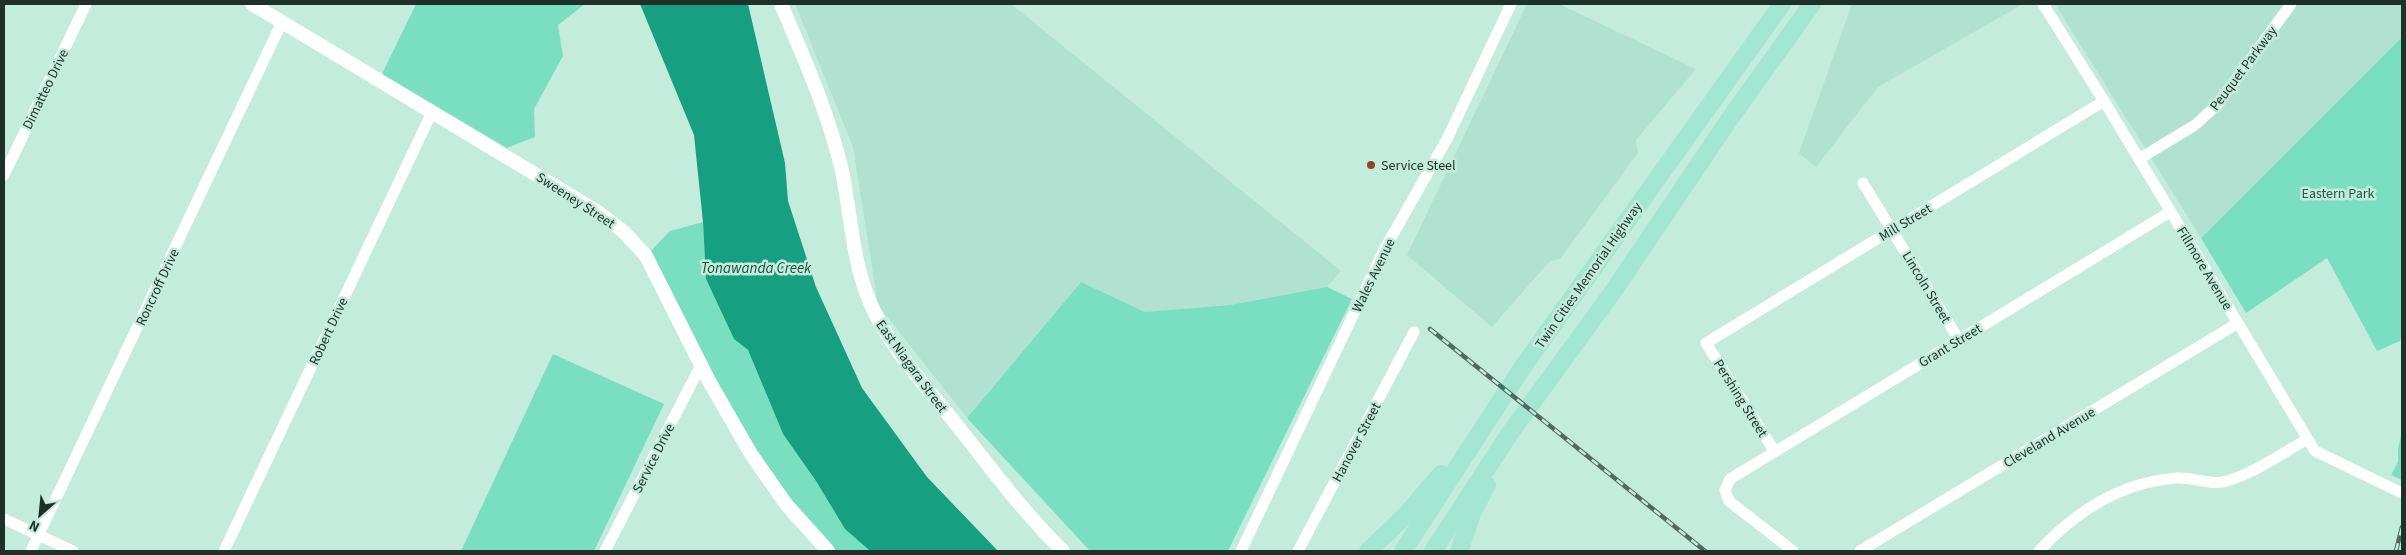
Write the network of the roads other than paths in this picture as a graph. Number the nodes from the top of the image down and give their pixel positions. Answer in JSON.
{"nodes":[{"id":1,"x":86,"y":4,"type":"edge"},
{"id":2,"x":252,"y":4,"type":"edge"},
{"id":3,"x":781,"y":4,"type":"edge"},
{"id":4,"x":1511,"y":4,"type":"edge"},
{"id":5,"x":1782,"y":4,"type":"edge"},
{"id":6,"x":1812,"y":4,"type":"edge"},
{"id":7,"x":2043,"y":4,"type":"edge"},
{"id":8,"x":2291,"y":4,"type":"edge"},
{"id":9,"x":282,"y":22,"type":"junction"},
{"id":10,"x":2104,"y":101,"type":"junction"},
{"id":11,"x":432,"y":112,"type":"junction"},
{"id":12,"x":2139,"y":159,"type":"junction"},
{"id":13,"x":4,"y":175,"type":"edge"},
{"id":14,"x":1863,"y":183,"type":"dead end"},
{"id":15,"x":2170,"y":212,"type":"junction"},
{"id":16,"x":1892,"y":230,"type":"junction"},
{"id":17,"x":2238,"y":323,"type":"junction"},
{"id":18,"x":1414,"y":332,"type":"dead end"},
{"id":19,"x":1959,"y":340,"type":"junction"},
{"id":20,"x":1706,"y":343,"type":"joint"},
{"id":21,"x":701,"y":365,"type":"junction"},
{"id":22,"x":1486,"y":423,"type":"junction"},
{"id":23,"x":1512,"y":435,"type":"junction"},
{"id":24,"x":2308,"y":438,"type":"junction"},
{"id":25,"x":1775,"y":452,"type":"junction"},
{"id":26,"x":2402,"y":493,"type":"edge"},
{"id":27,"x":4,"y":519,"type":"edge"},
{"id":28,"x":39,"y":535,"type":"junction"},
{"id":29,"x":31,"y":551,"type":"edge"},
{"id":30,"x":73,"y":551,"type":"edge"},
{"id":31,"x":224,"y":551,"type":"edge"},
{"id":32,"x":605,"y":551,"type":"edge"},
{"id":33,"x":828,"y":551,"type":"edge"},
{"id":34,"x":1063,"y":551,"type":"edge"},
{"id":35,"x":1241,"y":551,"type":"edge"},
{"id":36,"x":1298,"y":551,"type":"edge"},
{"id":37,"x":1368,"y":551,"type":"edge"},
{"id":38,"x":1403,"y":551,"type":"edge"},
{"id":39,"x":1433,"y":551,"type":"edge"},
{"id":40,"x":1460,"y":551,"type":"edge"},
{"id":41,"x":1793,"y":551,"type":"edge"},
{"id":42,"x":1860,"y":551,"type":"edge"},
{"id":43,"x":2039,"y":551,"type":"edge"}],
"edges":[{"from":1,"to":13,"type":"street","name":"Dimatteo Drive"},
{"from":2,"to":9,"type":"street","name":"Sweeney Street"},
{"from":3,"to":34,"type":"street","name":"East Niagara Street"},
{"from":4,"to":35,"type":"street","name":"Wales Avenue"},
{"from":5,"to":22,"type":"main road","name":"Twin Cities Memorial Highway"},
{"from":6,"to":23,"type":"main road","name":"Twin Cities Memorial Highway"},
{"from":7,"to":10,"type":"street","name":"Fillmore Avenue"},
{"from":8,"to":12,"type":"street","name":"Peuquet Parkway"},
{"from":9,"to":11,"type":"street","name":"Sweeney Street"},
{"from":9,"to":28,"type":"street","name":"Roncroff Drive"},
{"from":10,"to":12,"type":"street","name":"Fillmore Avenue"},
{"from":10,"to":16,"type":"street","name":"Mill Street"},
{"from":11,"to":21,"type":"street","name":"Sweeney Street"},
{"from":11,"to":31,"type":"street","name":"Robert Drive"},
{"from":12,"to":15,"type":"street","name":"Fillmore Avenue"},
{"from":14,"to":16,"type":"street","name":"Lincoln Street"},
{"from":15,"to":17,"type":"street","name":"Fillmore Avenue"},
{"from":15,"to":19,"type":"street","name":"Grant Street"},
{"from":16,"to":19,"type":"street","name":"Lincoln Street"},
{"from":16,"to":20,"type":"street","name":"Mill Street"},
{"from":17,"to":24,"type":"street","name":"Fillmore Avenue"},
{"from":17,"to":42,"type":"street","name":"Cleveland Avenue"},
{"from":18,"to":36,"type":"street","name":"Hanover Street"},
{"from":19,"to":25,"type":"street","name":"Grant Street"},
{"from":20,"to":25,"type":"street","name":"Pershing Street"},
{"from":21,"to":32,"type":"street","name":"Service Drive"},
{"from":21,"to":33,"type":"street","name":"Sweeney Street"},
{"from":22,"to":37,"type":"main road"},
{"from":22,"to":38,"type":"main road","name":"Twin Cities Memorial Highway"},
{"from":23,"to":39,"type":"main road"},
{"from":23,"to":40,"type":"main road"},
{"from":24,"to":26,"type":"street","name":"Fillmore Avenue"},
{"from":24,"to":43,"type":"street"},
{"from":25,"to":41,"type":"street","name":"Grant Street"},
{"from":27,"to":28,"type":"street"},
{"from":28,"to":29,"type":"street","name":"Roncroff Drive"},
{"from":28,"to":30,"type":"street"}]}
